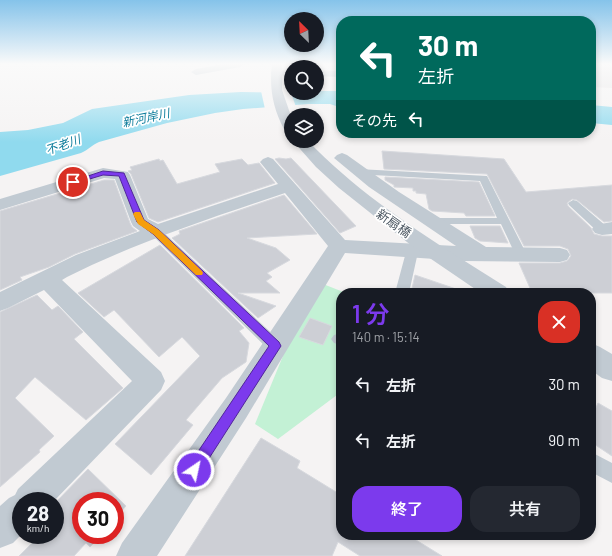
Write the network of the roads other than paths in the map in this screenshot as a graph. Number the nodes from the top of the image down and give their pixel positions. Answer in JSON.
{"nodes":[{"id":1,"x":278,"y":90,"type":"edge"},
{"id":2,"x":284,"y":114,"type":"edge"},
{"id":3,"x":306,"y":148,"type":"edge"},
{"id":4,"x":342,"y":158,"type":"dead end"},
{"id":5,"x":268,"y":162,"type":"dead end"},
{"id":6,"x":358,"y":172,"type":"junction"},
{"id":7,"x":289,"y":186,"type":"junction"},
{"id":8,"x":573,"y":203,"type":"dead end"},
{"id":9,"x":0,"y":205,"type":"edge"},
{"id":10,"x":430,"y":221,"type":"junction"},
{"id":11,"x":505,"y":221,"type":"junction"},
{"id":12,"x":607,"y":229,"type":"edge"},
{"id":13,"x":156,"y":232,"type":"junction"},
{"id":14,"x":339,"y":246,"type":"junction"},
{"id":15,"x":424,"y":252,"type":"junction"},
{"id":16,"x":482,"y":254,"type":"junction"},
{"id":17,"x":521,"y":255,"type":"junction"},
{"id":18,"x":560,"y":255,"type":"dead end"},
{"id":19,"x":46,"y":278,"type":"junction"},
{"id":20,"x":405,"y":288,"type":"edge"},
{"id":21,"x":489,"y":288,"type":"edge"},
{"id":22,"x":0,"y":302,"type":"edge"},
{"id":23,"x":275,"y":346,"type":"junction"},
{"id":24,"x":596,"y":358,"type":"edge"},
{"id":25,"x":612,"y":369,"type":"edge"},
{"id":26,"x":596,"y":465,"type":"edge"},
{"id":27,"x":612,"y":473,"type":"edge"},
{"id":28,"x":39,"y":492,"type":"edge"},
{"id":29,"x":12,"y":519,"type":"edge"},
{"id":30,"x":0,"y":530,"type":"edge"},
{"id":31,"x":135,"y":556,"type":"edge"}],
"edges":[{"from":1,"to":2,"type":"street"},
{"from":3,"to":15,"type":"street","name":"新扇橋"},
{"from":4,"to":6,"type":"street"},
{"from":5,"to":7,"type":"street"},
{"from":6,"to":10,"type":"street"},
{"from":6,"to":11,"type":"lane"},
{"from":7,"to":13,"type":"street"},
{"from":7,"to":14,"type":"street"},
{"from":8,"to":12,"type":"lane"},
{"from":9,"to":13,"type":"street"},
{"from":10,"to":11,"type":"lane"},
{"from":10,"to":16,"type":"street"},
{"from":11,"to":17,"type":"lane"},
{"from":13,"to":19,"type":"street"},
{"from":13,"to":23,"type":"lane"},
{"from":14,"to":15,"type":"street"},
{"from":14,"to":23,"type":"street"},
{"from":15,"to":16,"type":"street"},
{"from":15,"to":20,"type":"lane"},
{"from":15,"to":21,"type":"street","name":"新扇橋"},
{"from":16,"to":17,"type":"street"},
{"from":17,"to":18,"type":"street"},
{"from":19,"to":22,"type":"street"},
{"from":19,"to":28,"type":"street"},
{"from":23,"to":31,"type":"street"},
{"from":24,"to":25,"type":"street"},
{"from":26,"to":27,"type":"lane"},
{"from":29,"to":30,"type":"street"}]}
